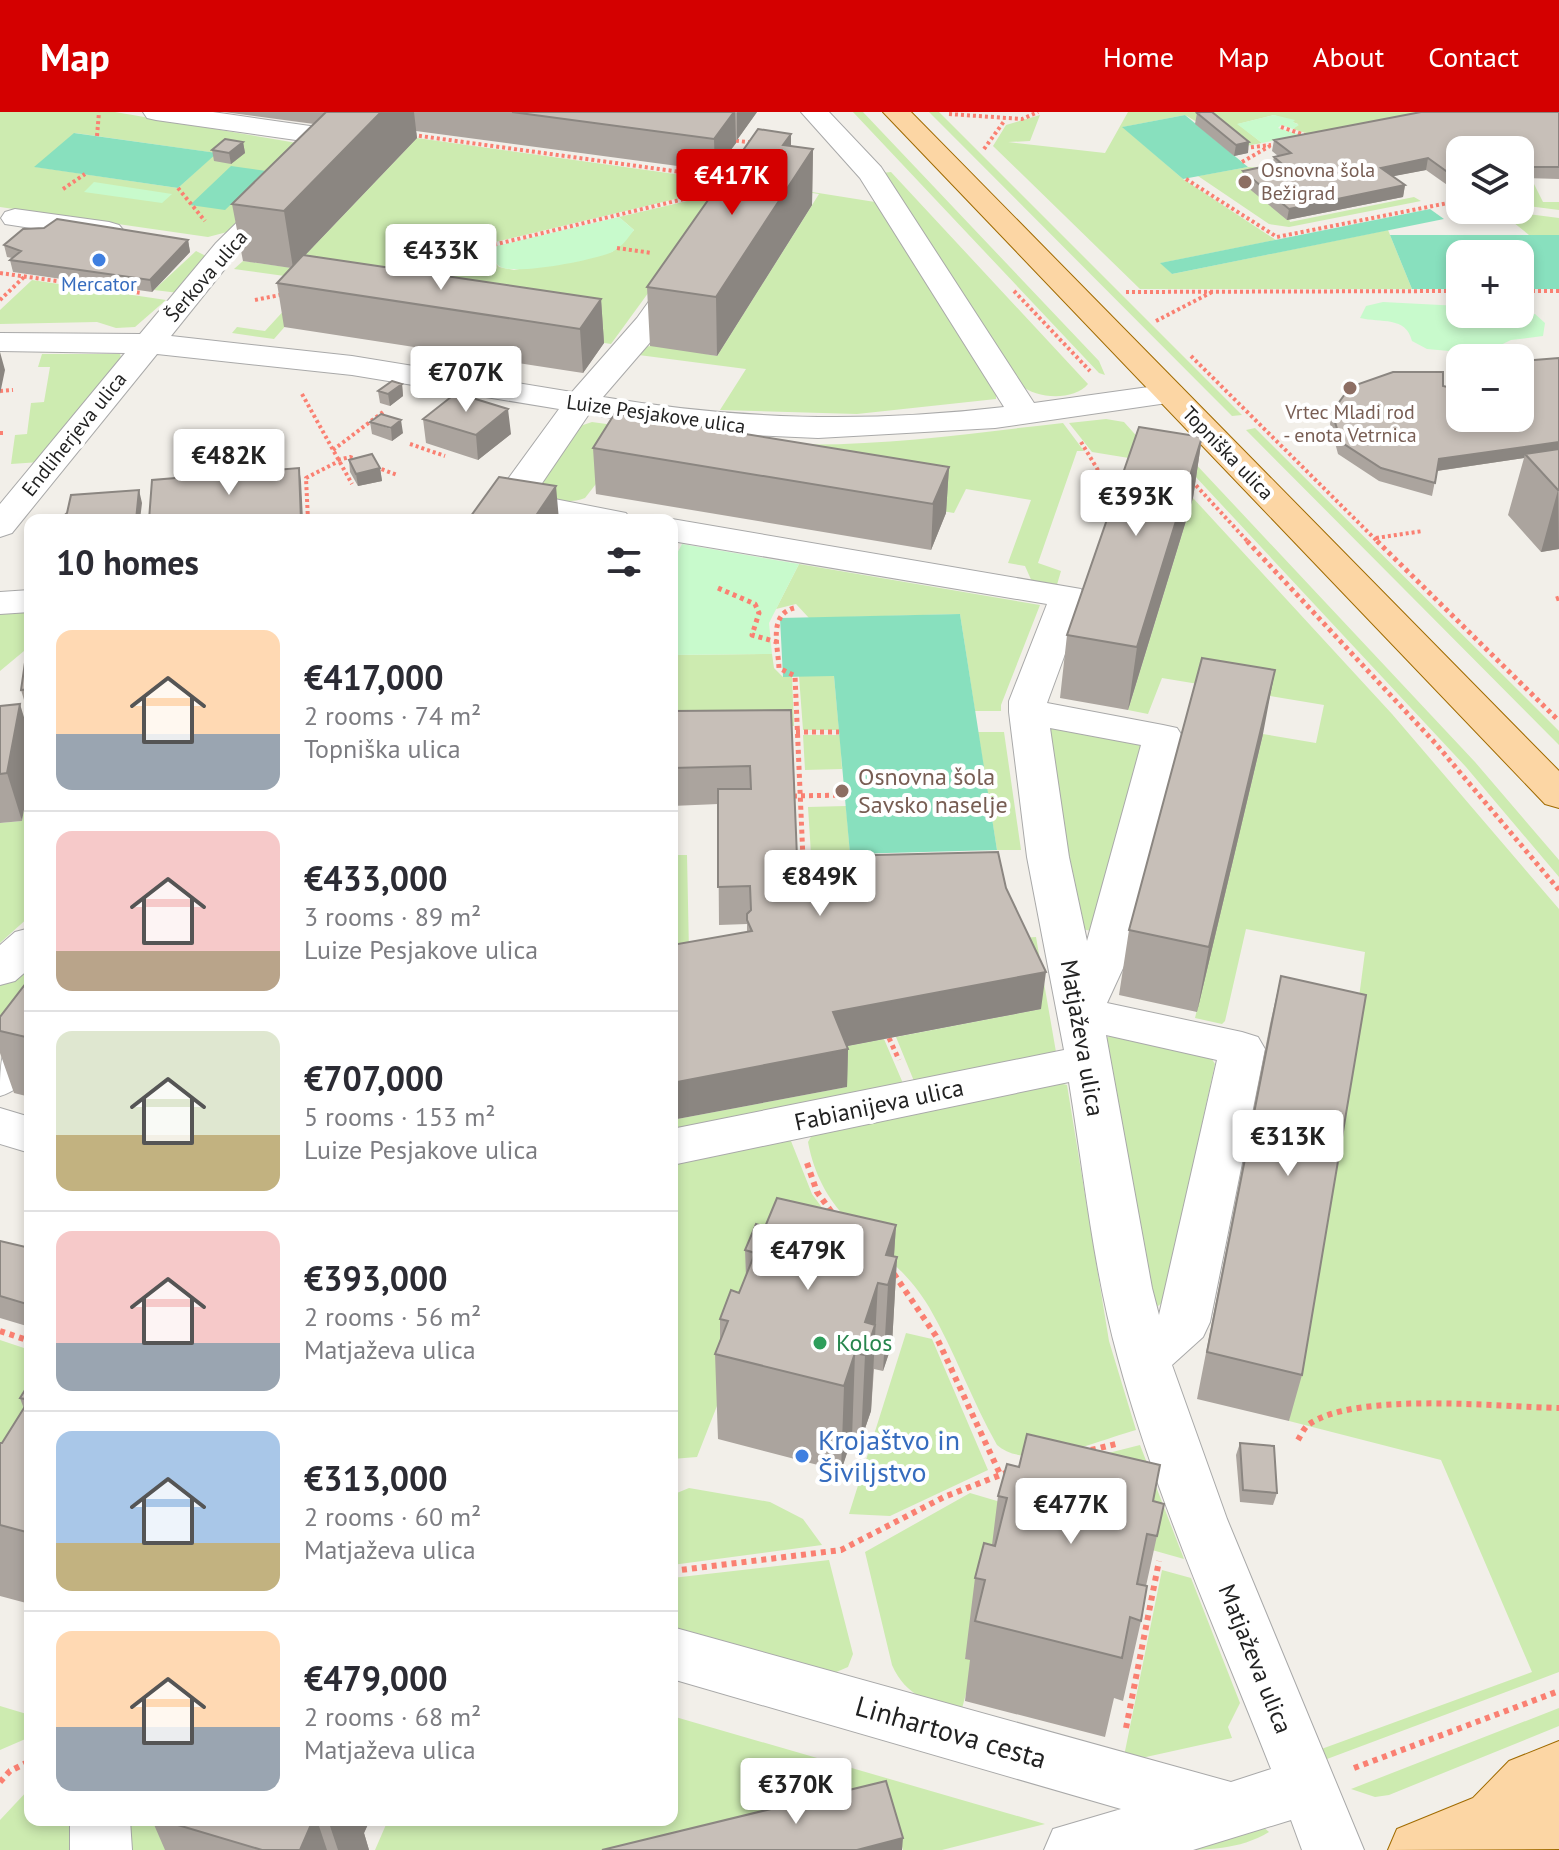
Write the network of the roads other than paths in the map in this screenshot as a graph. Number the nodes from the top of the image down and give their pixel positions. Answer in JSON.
{"nodes":[{"id":1,"x":156,"y":112,"type":"edge"},
{"id":2,"x":814,"y":112,"type":"edge"},
{"id":3,"x":896,"y":112,"type":"edge"},
{"id":4,"x":316,"y":160,"type":"edge"},
{"id":5,"x":295,"y":181,"type":"edge"},
{"id":6,"x":15,"y":218,"type":"dead end"},
{"id":7,"x":136,"y":235,"type":"edge"},
{"id":8,"x":701,"y":248,"type":"edge"},
{"id":9,"x":0,"y":342,"type":"edge"},
{"id":10,"x":148,"y":342,"type":"junction"},
{"id":11,"x":1170,"y":394,"type":"junction"},
{"id":12,"x":579,"y":404,"type":"junction"},
{"id":13,"x":1024,"y":413,"type":"junction"},
{"id":14,"x":45,"y":470,"type":"junction"},
{"id":15,"x":0,"y":473,"type":"edge"},
{"id":16,"x":503,"y":510,"type":"edge"},
{"id":17,"x":547,"y":514,"type":"edge"},
{"id":18,"x":0,"y":526,"type":"edge"},
{"id":19,"x":678,"y":531,"type":"edge"},
{"id":20,"x":24,"y":601,"type":"edge"},
{"id":21,"x":0,"y":603,"type":"edge"},
{"id":22,"x":1028,"y":712,"type":"junction"},
{"id":23,"x":1559,"y":795,"type":"edge"},
{"id":24,"x":24,"y":948,"type":"edge"},
{"id":25,"x":0,"y":970,"type":"edge"},
{"id":26,"x":1080,"y":1013,"type":"junction"},
{"id":27,"x":24,"y":1048,"type":"edge"},
{"id":28,"x":1086,"y":1062,"type":"junction"},
{"id":29,"x":0,"y":1079,"type":"edge"},
{"id":30,"x":0,"y":1126,"type":"edge"},
{"id":31,"x":24,"y":1133,"type":"edge"},
{"id":32,"x":678,"y":1146,"type":"edge"},
{"id":33,"x":1144,"y":1359,"type":"junction"},
{"id":34,"x":678,"y":1655,"type":"edge"},
{"id":35,"x":1559,"y":1769,"type":"edge"},
{"id":36,"x":1306,"y":1786,"type":"junction"},
{"id":37,"x":1231,"y":1811,"type":"junction"},
{"id":38,"x":1494,"y":1819,"type":"junction"},
{"id":39,"x":1559,"y":1820,"type":"edge"},
{"id":40,"x":100,"y":1826,"type":"edge"},
{"id":41,"x":101,"y":1850,"type":"edge"},
{"id":42,"x":1075,"y":1850,"type":"edge"},
{"id":43,"x":1333,"y":1850,"type":"edge"},
{"id":44,"x":1419,"y":1850,"type":"edge"}],
"edges":[{"from":1,"to":4,"type":"street"},
{"from":2,"to":13,"type":"street"},
{"from":3,"to":11,"type":"main road","name":"Topniška ulica"},
{"from":5,"to":10,"type":"street","name":"Šerkova ulica"},
{"from":6,"to":7,"type":"street"},
{"from":8,"to":12,"type":"street"},
{"from":9,"to":10,"type":"street","name":"Luize Pesjakove ulica"},
{"from":10,"to":12,"type":"street","name":"Luize Pesjakove ulica"},
{"from":10,"to":14,"type":"street","name":"Endliherjeva ulica"},
{"from":11,"to":13,"type":"street","name":"Luize Pesjakove ulica"},
{"from":11,"to":23,"type":"main road","name":"Topniška ulica"},
{"from":12,"to":13,"type":"street","name":"Luize Pesjakove ulica"},
{"from":12,"to":16,"type":"street"},
{"from":14,"to":15,"type":"street"},
{"from":14,"to":18,"type":"street","name":"Endliherjeva ulica"},
{"from":16,"to":17,"type":"street"},
{"from":19,"to":22,"type":"street","name":"Matjaževa ulica"},
{"from":20,"to":21,"type":"street"},
{"from":22,"to":26,"type":"street","name":"Matjaževa ulica"},
{"from":22,"to":26,"type":"street"},
{"from":24,"to":25,"type":"street"},
{"from":26,"to":28,"type":"street","name":"Matjaževa ulica"},
{"from":26,"to":33,"type":"street"},
{"from":27,"to":29,"type":"street"},
{"from":28,"to":32,"type":"street","name":"Fabianijeva ulica"},
{"from":28,"to":33,"type":"street","name":"Matjaževa ulica"},
{"from":30,"to":31,"type":"street"},
{"from":33,"to":36,"type":"street","name":"Matjaževa ulica"},
{"from":34,"to":37,"type":"street","name":"Linhartova cesta"},
{"from":35,"to":38,"type":"main road"},
{"from":36,"to":37,"type":"street"},
{"from":36,"to":43,"type":"street","name":"Matjaževa ulica"},
{"from":37,"to":42,"type":"street"},
{"from":38,"to":39,"type":"main road"},
{"from":38,"to":44,"type":"main road"},
{"from":40,"to":41,"type":"street"}]}
